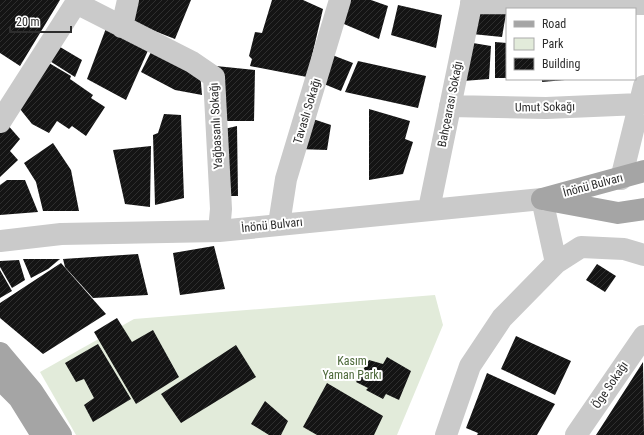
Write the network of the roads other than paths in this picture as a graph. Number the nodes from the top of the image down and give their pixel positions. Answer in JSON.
{"nodes":[{"id":1,"x":128,"y":0,"type":"edge"},
{"id":2,"x":340,"y":0,"type":"edge"},
{"id":3,"x":472,"y":2,"type":"edge"},
{"id":4,"x":644,"y":4,"type":"edge"},
{"id":5,"x":122,"y":27,"type":"junction"},
{"id":6,"x":642,"y":95,"type":"edge"},
{"id":7,"x":450,"y":106,"type":"junction"},
{"id":8,"x":0,"y":122,"type":"edge"},
{"id":9,"x":644,"y":171,"type":"edge"},
{"id":10,"x":621,"y":179,"type":"junction"},
{"id":11,"x":542,"y":199,"type":"junction"},
{"id":12,"x":429,"y":209,"type":"junction"},
{"id":13,"x":644,"y":209,"type":"edge"},
{"id":14,"x":279,"y":224,"type":"junction"},
{"id":15,"x":219,"y":231,"type":"junction"},
{"id":16,"x":0,"y":241,"type":"edge"},
{"id":17,"x":644,"y":256,"type":"edge"},
{"id":18,"x":556,"y":263,"type":"junction"},
{"id":19,"x":643,"y":340,"type":"edge"},
{"id":20,"x":0,"y":353,"type":"edge"},
{"id":21,"x":0,"y":379,"type":"edge"},
{"id":22,"x":42,"y":435,"type":"edge"},
{"id":23,"x":61,"y":435,"type":"edge"},
{"id":24,"x":446,"y":435,"type":"edge"},
{"id":25,"x":576,"y":435,"type":"edge"}],
"edges":[{"from":1,"to":5,"type":"street"},
{"from":2,"to":14,"type":"street","name":"Tavaslı Sokağı"},
{"from":3,"to":4,"type":"street"},
{"from":3,"to":7,"type":"street","name":"Bahçearası Sokağı"},
{"from":5,"to":8,"type":"street","name":"Yağbasanlı Sokağı"},
{"from":5,"to":15,"type":"street","name":"Yağbasanlı Sokağı"},
{"from":6,"to":7,"type":"street","name":"Umut Sokağı"},
{"from":6,"to":10,"type":"street"},
{"from":7,"to":12,"type":"street","name":"Bahçearası Sokağı"},
{"from":9,"to":10,"type":"main road","name":"İnönü Bulvarı"},
{"from":10,"to":11,"type":"main road","name":"İnönü Bulvarı"},
{"from":11,"to":12,"type":"street","name":"İnönü Bulvarı"},
{"from":11,"to":13,"type":"main road","name":"İnönü Bulvarı"},
{"from":11,"to":18,"type":"street"},
{"from":12,"to":14,"type":"street","name":"İnönü Bulvarı"},
{"from":14,"to":15,"type":"street","name":"İnönü Bulvarı"},
{"from":15,"to":16,"type":"street","name":"İnönü Bulvarı"},
{"from":17,"to":18,"type":"street"},
{"from":18,"to":24,"type":"street"},
{"from":19,"to":25,"type":"street","name":"Öge Sokağı"},
{"from":20,"to":23,"type":"main road"},
{"from":21,"to":22,"type":"main road"}]}
